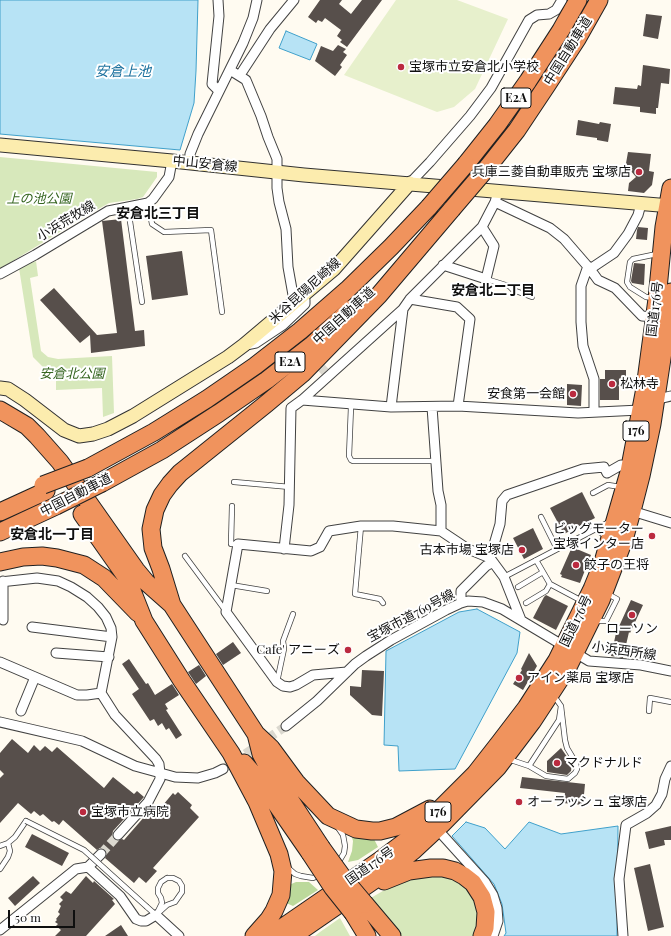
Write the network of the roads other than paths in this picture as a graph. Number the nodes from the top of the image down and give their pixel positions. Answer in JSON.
{"nodes":[{"id":1,"x":218,"y":0,"type":"edge"},
{"id":2,"x":257,"y":0,"type":"edge"},
{"id":3,"x":294,"y":0,"type":"edge"},
{"id":4,"x":562,"y":0,"type":"edge"},
{"id":5,"x":578,"y":0,"type":"edge"},
{"id":6,"x":599,"y":0,"type":"edge"},
{"id":7,"x":230,"y":70,"type":"junction"},
{"id":8,"x":240,"y":75,"type":"junction"},
{"id":9,"x":219,"y":91,"type":"junction"},
{"id":10,"x":0,"y":145,"type":"edge"},
{"id":11,"x":172,"y":161,"type":"junction"},
{"id":12,"x":189,"y":163,"type":"junction"},
{"id":13,"x":277,"y":172,"type":"junction"},
{"id":14,"x":410,"y":183,"type":"junction"},
{"id":15,"x":671,"y":188,"type":"edge"},
{"id":16,"x":496,"y":197,"type":"junction"},
{"id":17,"x":148,"y":203,"type":"junction"},
{"id":18,"x":641,"y":204,"type":"junction"},
{"id":19,"x":669,"y":206,"type":"edge"},
{"id":20,"x":128,"y":208,"type":"junction"},
{"id":21,"x":452,"y":209,"type":"junction"},
{"id":22,"x":482,"y":227,"type":"junction"},
{"id":23,"x":661,"y":254,"type":"junction"},
{"id":24,"x":443,"y":265,"type":"junction"},
{"id":25,"x":589,"y":268,"type":"junction"},
{"id":26,"x":0,"y":274,"type":"edge"},
{"id":27,"x":486,"y":279,"type":"junction"},
{"id":28,"x":664,"y":296,"type":"edge"},
{"id":29,"x":532,"y":297,"type":"dead end"},
{"id":30,"x":299,"y":298,"type":"junction"},
{"id":31,"x":410,"y":298,"type":"junction"},
{"id":32,"x":142,"y":302,"type":"dead end"},
{"id":33,"x":403,"y":309,"type":"junction"},
{"id":34,"x":222,"y":312,"type":"dead end"},
{"id":35,"x":654,"y":317,"type":"junction"},
{"id":36,"x":0,"y":388,"type":"edge"},
{"id":37,"x":663,"y":397,"type":"edge"},
{"id":38,"x":302,"y":400,"type":"junction"},
{"id":39,"x":458,"y":406,"type":"junction"},
{"id":40,"x":351,"y":407,"type":"dead end"},
{"id":41,"x":391,"y":407,"type":"junction"},
{"id":42,"x":432,"y":407,"type":"junction"},
{"id":43,"x":0,"y":410,"type":"edge"},
{"id":44,"x":640,"y":410,"type":"junction"},
{"id":45,"x":594,"y":412,"type":"junction"},
{"id":46,"x":0,"y":423,"type":"edge"},
{"id":47,"x":436,"y":461,"type":"junction"},
{"id":48,"x":630,"y":466,"type":"junction"},
{"id":49,"x":234,"y":482,"type":"dead end"},
{"id":50,"x":290,"y":487,"type":"junction"},
{"id":51,"x":45,"y":488,"type":"junction"},
{"id":52,"x":625,"y":488,"type":"junction"},
{"id":53,"x":593,"y":493,"type":"dead end"},
{"id":54,"x":0,"y":503,"type":"edge"},
{"id":55,"x":232,"y":506,"type":"dead end"},
{"id":56,"x":632,"y":511,"type":"junction"},
{"id":57,"x":0,"y":512,"type":"edge"},
{"id":58,"x":541,"y":517,"type":"dead end"},
{"id":59,"x":616,"y":518,"type":"junction"},
{"id":60,"x":671,"y":523,"type":"edge"},
{"id":61,"x":361,"y":526,"type":"junction"},
{"id":62,"x":595,"y":529,"type":"junction"},
{"id":63,"x":441,"y":530,"type":"junction"},
{"id":64,"x":0,"y":532,"type":"edge"},
{"id":65,"x":610,"y":539,"type":"junction"},
{"id":66,"x":238,"y":544,"type":"junction"},
{"id":67,"x":284,"y":549,"type":"junction"},
{"id":68,"x":557,"y":549,"type":"junction"},
{"id":69,"x":185,"y":556,"type":"dead end"},
{"id":70,"x":491,"y":560,"type":"junction"},
{"id":71,"x":536,"y":560,"type":"junction"},
{"id":72,"x":0,"y":562,"type":"edge"},
{"id":73,"x":543,"y":572,"type":"junction"},
{"id":74,"x":504,"y":577,"type":"junction"},
{"id":75,"x":2,"y":582,"type":"edge"},
{"id":76,"x":550,"y":584,"type":"junction"},
{"id":77,"x":231,"y":585,"type":"junction"},
{"id":78,"x":518,"y":587,"type":"dead end"},
{"id":79,"x":267,"y":592,"type":"dead end"},
{"id":80,"x":585,"y":602,"type":"junction"},
{"id":81,"x":383,"y":603,"type":"dead end"},
{"id":82,"x":461,"y":603,"type":"junction"},
{"id":83,"x":526,"y":603,"type":"dead end"},
{"id":84,"x":172,"y":605,"type":"junction"},
{"id":85,"x":226,"y":612,"type":"junction"},
{"id":86,"x":293,"y":614,"type":"dead end"},
{"id":87,"x":3,"y":620,"type":"dead end"},
{"id":88,"x":521,"y":620,"type":"junction"},
{"id":89,"x":144,"y":621,"type":"junction"},
{"id":90,"x":32,"y":627,"type":"dead end"},
{"id":91,"x":112,"y":637,"type":"junction"},
{"id":92,"x":570,"y":650,"type":"junction"},
{"id":93,"x":56,"y":653,"type":"dead end"},
{"id":94,"x":109,"y":656,"type":"junction"},
{"id":95,"x":0,"y":662,"type":"edge"},
{"id":96,"x":671,"y":671,"type":"edge"},
{"id":97,"x":347,"y":672,"type":"junction"},
{"id":98,"x":35,"y":677,"type":"junction"},
{"id":99,"x":277,"y":682,"type":"junction"},
{"id":100,"x":101,"y":693,"type":"junction"},
{"id":101,"x":556,"y":699,"type":"junction"},
{"id":102,"x":671,"y":702,"type":"edge"},
{"id":103,"x":21,"y":711,"type":"dead end"},
{"id":104,"x":649,"y":711,"type":"dead end"},
{"id":105,"x":0,"y":722,"type":"edge"},
{"id":106,"x":286,"y":726,"type":"tunnel mouth"},
{"id":107,"x":256,"y":734,"type":"junction"},
{"id":108,"x":231,"y":753,"type":"junction"},
{"id":109,"x":504,"y":758,"type":"junction"},
{"id":110,"x":529,"y":766,"type":"junction"},
{"id":111,"x":671,"y":766,"type":"edge"},
{"id":112,"x":223,"y":769,"type":"tunnel mouth"},
{"id":113,"x":160,"y":773,"type":"junction"},
{"id":114,"x":475,"y":774,"type":"junction"},
{"id":115,"x":328,"y":816,"type":"junction"},
{"id":116,"x":437,"y":829,"type":"junction"},
{"id":117,"x":118,"y":836,"type":"tunnel mouth"},
{"id":118,"x":8,"y":844,"type":"junction"},
{"id":119,"x":0,"y":846,"type":"edge"},
{"id":120,"x":315,"y":850,"type":"junction"},
{"id":121,"x":101,"y":854,"type":"tunnel mouth"},
{"id":122,"x":279,"y":854,"type":"junction"},
{"id":123,"x":88,"y":867,"type":"junction"},
{"id":124,"x":0,"y":869,"type":"edge"},
{"id":125,"x":325,"y":872,"type":"dead end"},
{"id":126,"x":336,"y":878,"type":"junction"},
{"id":127,"x":354,"y":907,"type":"junction"},
{"id":128,"x":156,"y":915,"type":"junction"},
{"id":129,"x":3,"y":932,"type":"edge"},
{"id":130,"x":179,"y":936,"type":"edge"},
{"id":131,"x":254,"y":936,"type":"edge"},
{"id":132,"x":270,"y":936,"type":"edge"},
{"id":133,"x":293,"y":936,"type":"edge"},
{"id":134,"x":309,"y":936,"type":"edge"},
{"id":135,"x":358,"y":936,"type":"edge"},
{"id":136,"x":367,"y":936,"type":"edge"},
{"id":137,"x":378,"y":936,"type":"edge"},
{"id":138,"x":392,"y":936,"type":"edge"},
{"id":139,"x":482,"y":936,"type":"edge"},
{"id":140,"x":493,"y":936,"type":"edge"},
{"id":141,"x":623,"y":936,"type":"edge"}],
"edges":[{"from":1,"to":9,"type":"street"},
{"from":2,"to":7,"type":"street"},
{"from":3,"to":8,"type":"street"},
{"from":4,"to":14,"type":"street"},
{"from":5,"to":51,"type":"highway","name":"中国自動車道","number":"E2A","bridge":true},
{"from":6,"to":21,"type":"highway","name":"中国自動車道","number":"E2A","bridge":true},
{"from":7,"to":8,"type":"street"},
{"from":7,"to":9,"type":"street"},
{"from":8,"to":13,"type":"street"},
{"from":9,"to":12,"type":"street"},
{"from":10,"to":11,"type":"main road","name":"中山安倉線"},
{"from":11,"to":12,"type":"main road","name":"中山安倉線"},
{"from":11,"to":17,"type":"street"},
{"from":12,"to":13,"type":"main road","name":"中山安倉線"},
{"from":13,"to":14,"type":"main road","name":"中山安倉線"},
{"from":13,"to":30,"type":"street"},
{"from":14,"to":16,"type":"main road"},
{"from":14,"to":30,"type":"main road","name":"米谷昆陽尼崎線"},
{"from":15,"to":19,"type":"highway","name":"国道176号","number":"176"},
{"from":16,"to":18,"type":"main road"},
{"from":16,"to":22,"type":"street"},
{"from":16,"to":25,"type":"street"},
{"from":17,"to":20,"type":"street","name":"小浜荒牧線"},
{"from":17,"to":34,"type":"lane"},
{"from":18,"to":19,"type":"main road"},
{"from":18,"to":25,"type":"street"},
{"from":19,"to":23,"type":"highway","name":"国道176号","number":"176"},
{"from":20,"to":26,"type":"street","name":"小浜荒牧線"},
{"from":20,"to":32,"type":"lane"},
{"from":21,"to":64,"type":"highway","name":"中国自動車道","number":"E2A","bridge":true},
{"from":21,"to":84,"type":"highway"},
{"from":22,"to":24,"type":"street"},
{"from":22,"to":27,"type":"street"},
{"from":23,"to":28,"type":"highway","name":"国道176号","number":"176"},
{"from":23,"to":28,"type":"lane"},
{"from":24,"to":27,"type":"street"},
{"from":24,"to":31,"type":"street"},
{"from":25,"to":35,"type":"street"},
{"from":25,"to":45,"type":"street"},
{"from":27,"to":29,"type":"lane"},
{"from":28,"to":35,"type":"highway","name":"国道176号","number":"176"},
{"from":28,"to":37,"type":"highway","name":"国道176号","number":"176"},
{"from":30,"to":36,"type":"main road","name":"米谷昆陽尼崎線"},
{"from":31,"to":33,"type":"street"},
{"from":31,"to":39,"type":"street"},
{"from":33,"to":38,"type":"street"},
{"from":33,"to":41,"type":"street"},
{"from":35,"to":44,"type":"highway","name":"国道176号","number":"176"},
{"from":37,"to":44,"type":"street"},
{"from":37,"to":56,"type":"highway","name":"国道176号","number":"176"},
{"from":38,"to":41,"type":"street"},
{"from":38,"to":50,"type":"street"},
{"from":39,"to":42,"type":"street"},
{"from":39,"to":45,"type":"street"},
{"from":40,"to":47,"type":"lane"},
{"from":41,"to":42,"type":"street"},
{"from":42,"to":47,"type":"street"},
{"from":43,"to":84,"type":"highway"},
{"from":44,"to":45,"type":"street"},
{"from":44,"to":48,"type":"highway","name":"国道176号","number":"176"},
{"from":46,"to":89,"type":"highway"},
{"from":47,"to":63,"type":"street"},
{"from":48,"to":52,"type":"highway","name":"国道176号","number":"176"},
{"from":48,"to":70,"type":"street"},
{"from":49,"to":50,"type":"lane"},
{"from":50,"to":67,"type":"street"},
{"from":51,"to":54,"type":"highway"},
{"from":51,"to":57,"type":"highway","name":"中国自動車道","number":"E2A"},
{"from":52,"to":53,"type":"lane"},
{"from":52,"to":59,"type":"highway","name":"国道176号","number":"176"},
{"from":55,"to":66,"type":"lane"},
{"from":56,"to":60,"type":"street"},
{"from":56,"to":92,"type":"highway","name":"国道176号","number":"176"},
{"from":58,"to":68,"type":"lane"},
{"from":59,"to":62,"type":"lane"},
{"from":59,"to":65,"type":"highway","name":"国道176号","number":"176"},
{"from":61,"to":63,"type":"street"},
{"from":61,"to":67,"type":"street"},
{"from":61,"to":81,"type":"lane"},
{"from":62,"to":65,"type":"lane"},
{"from":62,"to":68,"type":"lane"},
{"from":63,"to":70,"type":"street"},
{"from":65,"to":80,"type":"highway","name":"国道176号","number":"176"},
{"from":66,"to":67,"type":"street"},
{"from":66,"to":77,"type":"street"},
{"from":68,"to":71,"type":"lane"},
{"from":69,"to":85,"type":"lane"},
{"from":70,"to":74,"type":"street"},
{"from":70,"to":82,"type":"street"},
{"from":71,"to":73,"type":"lane"},
{"from":71,"to":74,"type":"lane"},
{"from":72,"to":89,"type":"highway"},
{"from":73,"to":76,"type":"lane"},
{"from":73,"to":78,"type":"lane"},
{"from":74,"to":88,"type":"street"},
{"from":75,"to":87,"type":"street"},
{"from":75,"to":91,"type":"street"},
{"from":76,"to":80,"type":"lane"},
{"from":76,"to":83,"type":"lane"},
{"from":77,"to":79,"type":"lane"},
{"from":77,"to":85,"type":"street"},
{"from":80,"to":92,"type":"highway","name":"国道176号","number":"176"},
{"from":82,"to":88,"type":"street","name":"宝塚市道769号線"},
{"from":82,"to":97,"type":"street","name":"宝塚市道769号線"},
{"from":84,"to":107,"type":"highway"},
{"from":85,"to":99,"type":"street"},
{"from":86,"to":99,"type":"lane"},
{"from":88,"to":92,"type":"street","name":"宝塚市道769号線"},
{"from":89,"to":108,"type":"highway"},
{"from":90,"to":91,"type":"street"},
{"from":91,"to":94,"type":"street"},
{"from":92,"to":96,"type":"street","name":"小浜西所線"},
{"from":92,"to":101,"type":"highway","name":"国道176号","number":"176"},
{"from":92,"to":114,"type":"highway","name":"国道176号","number":"176"},
{"from":93,"to":94,"type":"street"},
{"from":94,"to":100,"type":"street"},
{"from":95,"to":98,"type":"street"},
{"from":97,"to":99,"type":"street"},
{"from":97,"to":106,"type":"street","name":"宝塚市道769号線"},
{"from":98,"to":100,"type":"street"},
{"from":98,"to":103,"type":"street"},
{"from":100,"to":113,"type":"street"},
{"from":101,"to":109,"type":"highway","name":"国道176号","number":"176"},
{"from":101,"to":110,"type":"lane"},
{"from":101,"to":110,"type":"lane"},
{"from":102,"to":104,"type":"lane"},
{"from":105,"to":113,"type":"street"},
{"from":107,"to":115,"type":"highway"},
{"from":107,"to":120,"type":"highway"},
{"from":108,"to":120,"type":"highway"},
{"from":108,"to":122,"type":"highway"},
{"from":109,"to":110,"type":"lane"},
{"from":109,"to":116,"type":"highway","name":"国道176号","number":"176"},
{"from":111,"to":141,"type":"street"},
{"from":112,"to":113,"type":"street"},
{"from":113,"to":117,"type":"street"},
{"from":114,"to":115,"type":"highway"},
{"from":114,"to":132,"type":"highway","name":"国道176号","number":"176"},
{"from":115,"to":126,"type":"lane"},
{"from":116,"to":127,"type":"highway","name":"国道176号","number":"176"},
{"from":116,"to":140,"type":"street"},
{"from":118,"to":119,"type":"lane"},
{"from":118,"to":124,"type":"lane"},
{"from":118,"to":128,"type":"lane","bridge":true},
{"from":120,"to":126,"type":"highway","bridge":true},
{"from":121,"to":123,"type":"street"},
{"from":122,"to":125,"type":"lane"},
{"from":122,"to":131,"type":"highway"},
{"from":123,"to":128,"type":"street"},
{"from":123,"to":129,"type":"street"},
{"from":126,"to":127,"type":"highway","bridge":true},
{"from":127,"to":133,"type":"highway","name":"国道176号","number":"176"},
{"from":127,"to":134,"type":"highway"},
{"from":127,"to":135,"type":"highway"},
{"from":127,"to":136,"type":"highway"},
{"from":127,"to":137,"type":"highway"},
{"from":127,"to":138,"type":"highway"},
{"from":127,"to":139,"type":"highway"},
{"from":128,"to":128,"type":"lane"},
{"from":128,"to":130,"type":"street"}]}
